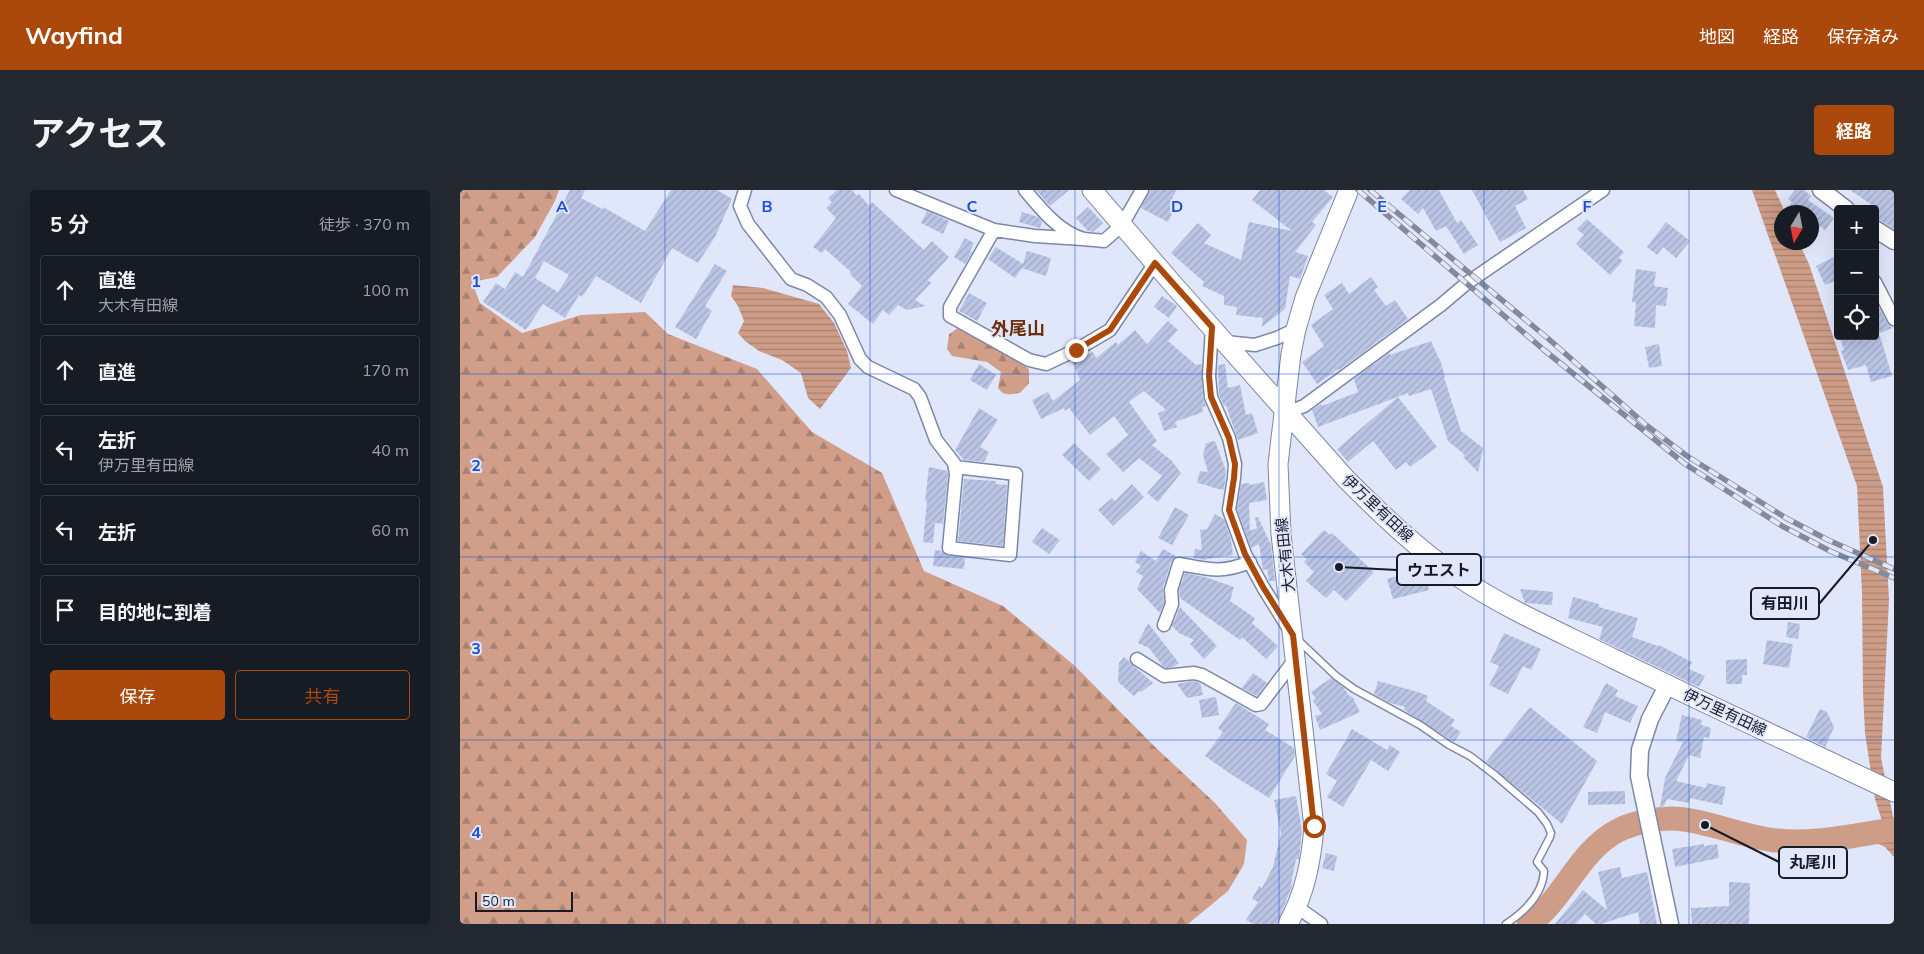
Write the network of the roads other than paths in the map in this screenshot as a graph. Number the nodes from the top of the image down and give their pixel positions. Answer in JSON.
{"nodes":[{"id":1,"x":745,"y":190,"type":"edge"},
{"id":2,"x":896,"y":190,"type":"edge"},
{"id":3,"x":1025,"y":190,"type":"edge"},
{"id":4,"x":1092,"y":190,"type":"edge"},
{"id":5,"x":1142,"y":190,"type":"edge"},
{"id":6,"x":1603,"y":190,"type":"edge"},
{"id":7,"x":1820,"y":190,"type":"edge"},
{"id":8,"x":1348,"y":192,"type":"dead end"},
{"id":9,"x":1840,"y":205,"type":"edge"},
{"id":10,"x":1122,"y":225,"type":"junction"},
{"id":11,"x":994,"y":230,"type":"junction"},
{"id":12,"x":1879,"y":232,"type":"edge"},
{"id":13,"x":1083,"y":239,"type":"junction"},
{"id":14,"x":1894,"y":242,"type":"edge"},
{"id":15,"x":1155,"y":263,"type":"junction"},
{"id":16,"x":1879,"y":290,"type":"edge"},
{"id":17,"x":1894,"y":319,"type":"edge"},
{"id":18,"x":1212,"y":327,"type":"junction"},
{"id":19,"x":1296,"y":329,"type":"junction"},
{"id":20,"x":1225,"y":342,"type":"junction"},
{"id":21,"x":1285,"y":411,"type":"junction"},
{"id":22,"x":955,"y":467,"type":"junction"},
{"id":23,"x":1250,"y":562,"type":"junction"},
{"id":24,"x":1164,"y":625,"type":"dead end"},
{"id":25,"x":1293,"y":635,"type":"junction"},
{"id":26,"x":1296,"y":658,"type":"junction"},
{"id":27,"x":1137,"y":659,"type":"dead end"},
{"id":28,"x":1667,"y":686,"type":"junction"},
{"id":29,"x":1894,"y":792,"type":"edge"},
{"id":30,"x":1297,"y":907,"type":"junction"},
{"id":31,"x":1288,"y":924,"type":"edge"},
{"id":32,"x":1321,"y":924,"type":"edge"},
{"id":33,"x":1506,"y":924,"type":"edge"},
{"id":34,"x":1670,"y":924,"type":"edge"}],
"edges":[{"from":1,"to":22,"type":"street"},
{"from":2,"to":11,"type":"street"},
{"from":3,"to":13,"type":"street"},
{"from":4,"to":10,"type":"main road","name":"伊万里有田線"},
{"from":5,"to":10,"type":"street"},
{"from":6,"to":21,"type":"street"},
{"from":7,"to":9,"type":"street"},
{"from":8,"to":19,"type":"main road","name":"大木有田線"},
{"from":10,"to":13,"type":"street"},
{"from":10,"to":15,"type":"main road","name":"伊万里有田線"},
{"from":11,"to":13,"type":"street"},
{"from":11,"to":15,"type":"street"},
{"from":12,"to":14,"type":"street"},
{"from":15,"to":18,"type":"main road","name":"伊万里有田線"},
{"from":16,"to":17,"type":"street"},
{"from":18,"to":20,"type":"main road","name":"伊万里有田線"},
{"from":18,"to":23,"type":"street"},
{"from":19,"to":20,"type":"street"},
{"from":19,"to":21,"type":"main road","name":"大木有田線"},
{"from":20,"to":21,"type":"main road","name":"伊万里有田線"},
{"from":21,"to":25,"type":"main road","name":"大木有田線"},
{"from":21,"to":28,"type":"main road","name":"伊万里有田線"},
{"from":22,"to":22,"type":"street"},
{"from":23,"to":24,"type":"street"},
{"from":23,"to":25,"type":"street"},
{"from":25,"to":26,"type":"main road","name":"大木有田線"},
{"from":25,"to":33,"type":"lane"},
{"from":26,"to":27,"type":"street"},
{"from":26,"to":30,"type":"main road","name":"大木有田線"},
{"from":28,"to":29,"type":"main road","name":"伊万里有田線"},
{"from":28,"to":34,"type":"street"},
{"from":30,"to":31,"type":"main road","name":"大木有田線"},
{"from":30,"to":32,"type":"street"}]}
